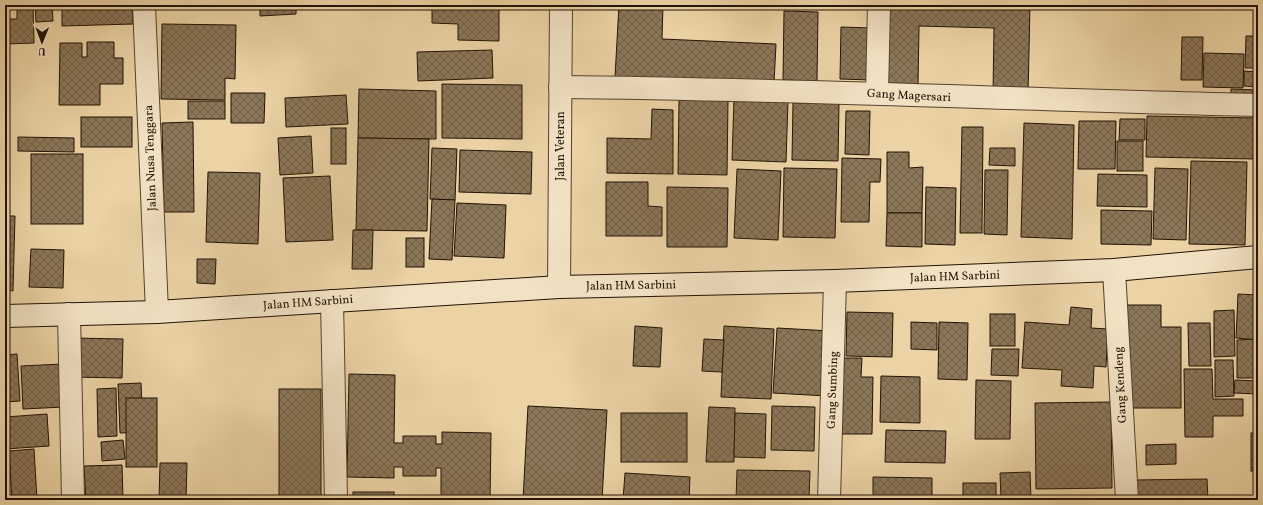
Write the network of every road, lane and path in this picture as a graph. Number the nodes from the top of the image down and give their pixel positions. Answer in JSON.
{"nodes":[{"id":1,"x":144,"y":5,"type":"edge"},
{"id":2,"x":561,"y":5,"type":"edge"},
{"id":3,"x":879,"y":5,"type":"edge"},
{"id":4,"x":560,"y":87,"type":"junction"},
{"id":5,"x":877,"y":93,"type":"junction"},
{"id":6,"x":1258,"y":105,"type":"edge"},
{"id":7,"x":1258,"y":257,"type":"edge"},
{"id":8,"x":1114,"y":270,"type":"junction"},
{"id":9,"x":835,"y":281,"type":"junction"},
{"id":10,"x":559,"y":287,"type":"junction"},
{"id":11,"x":332,"y":301,"type":"junction"},
{"id":12,"x":157,"y":312,"type":"junction"},
{"id":13,"x":69,"y":314,"type":"junction"},
{"id":14,"x":5,"y":316,"type":"edge"},
{"id":15,"x":73,"y":500,"type":"edge"},
{"id":16,"x":336,"y":500,"type":"edge"},
{"id":17,"x":828,"y":500,"type":"edge"},
{"id":18,"x":1127,"y":500,"type":"edge"}],
"edges":[{"from":1,"to":12,"type":"street","name":"Jalan Nusa Tenggara"},
{"from":2,"to":4,"type":"street","name":"Jalan Veteran"},
{"from":3,"to":5,"type":"street"},
{"from":4,"to":5,"type":"street","name":"Gang Magersari"},
{"from":4,"to":10,"type":"street","name":"Jalan Veteran"},
{"from":5,"to":6,"type":"street","name":"Gang Magersari"},
{"from":7,"to":8,"type":"street","name":"Jalan HM Sarbini"},
{"from":8,"to":9,"type":"street","name":"Jalan HM Sarbini"},
{"from":8,"to":18,"type":"street","name":"Gang Kendeng"},
{"from":9,"to":10,"type":"street","name":"Jalan HM Sarbini"},
{"from":9,"to":17,"type":"street","name":"Gang Sumbing"},
{"from":10,"to":11,"type":"street","name":"Jalan HM Sarbini"},
{"from":11,"to":12,"type":"street","name":"Jalan HM Sarbini"},
{"from":11,"to":16,"type":"street"},
{"from":12,"to":13,"type":"street","name":"Jalan HM Sarbini"},
{"from":13,"to":14,"type":"street","name":"Jalan HM Sarbini"},
{"from":13,"to":15,"type":"street"}]}
